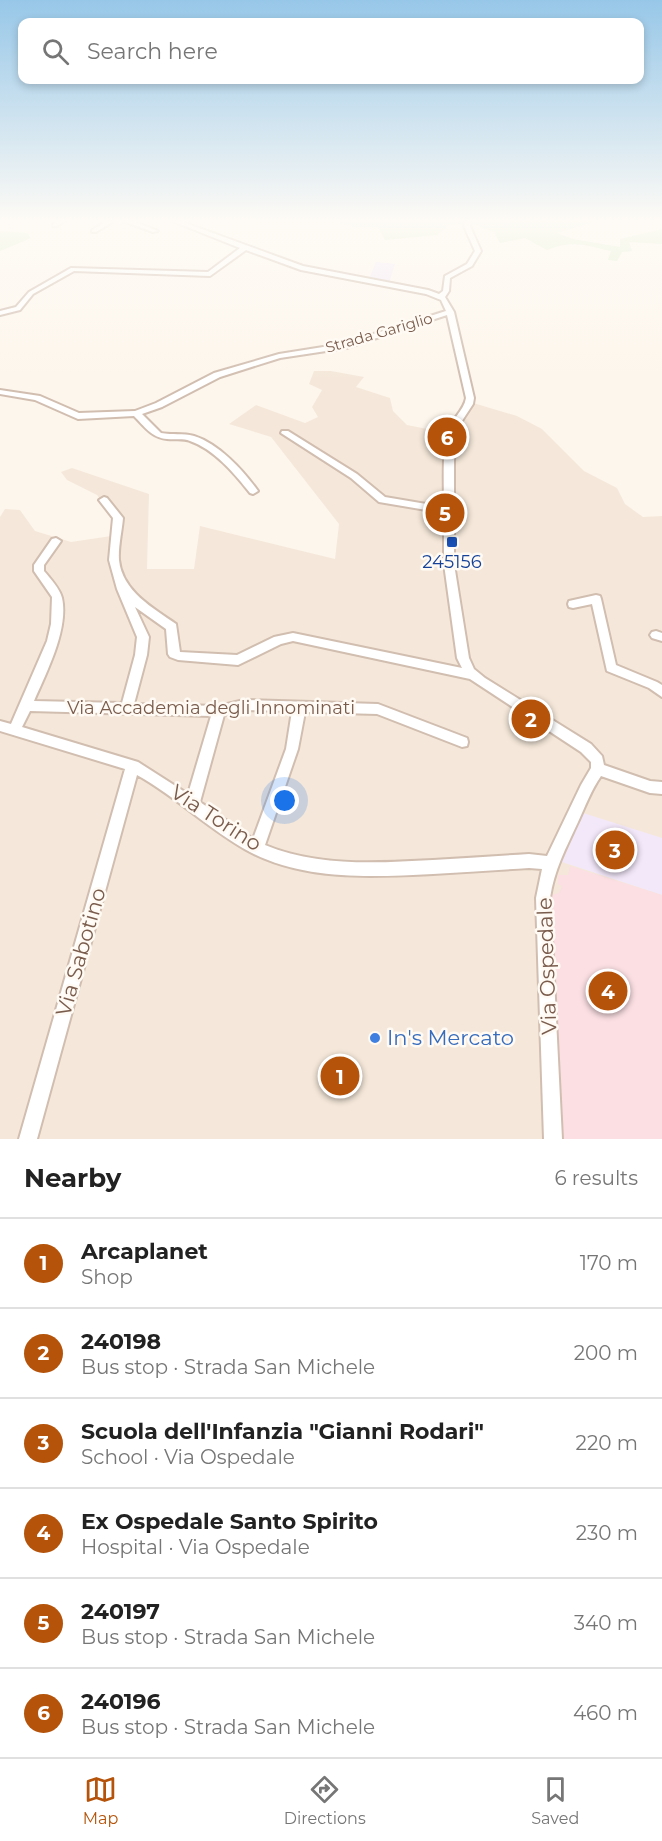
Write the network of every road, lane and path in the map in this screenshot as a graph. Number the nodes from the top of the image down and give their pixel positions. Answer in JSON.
{"nodes":[{"id":1,"x":64,"y":274,"type":"edge"},
{"id":2,"x":334,"y":274,"type":"edge"},
{"id":3,"x":452,"y":274,"type":"edge"},
{"id":4,"x":441,"y":297,"type":"junction"},
{"id":5,"x":450,"y":312,"type":"junction"},
{"id":6,"x":0,"y":313,"type":"edge"},
{"id":7,"x":0,"y":392,"type":"edge"},
{"id":8,"x":136,"y":413,"type":"junction"},
{"id":9,"x":285,"y":433,"type":"dead end"},
{"id":10,"x":253,"y":491,"type":"dead end"},
{"id":11,"x":104,"y":500,"type":"dead end"},
{"id":12,"x":450,"y":511,"type":"junction"},
{"id":13,"x":56,"y":541,"type":"dead end"},
{"id":14,"x":120,"y":582,"type":"junction"},
{"id":15,"x":573,"y":604,"type":"dead end"},
{"id":16,"x":473,"y":675,"type":"junction"},
{"id":17,"x":662,"y":692,"type":"edge"},
{"id":18,"x":26,"y":706,"type":"junction"},
{"id":19,"x":299,"y":708,"type":"junction"},
{"id":20,"x":127,"y":709,"type":"junction"},
{"id":21,"x":219,"y":711,"type":"junction"},
{"id":22,"x":0,"y":726,"type":"edge"},
{"id":23,"x":15,"y":730,"type":"junction"},
{"id":24,"x":462,"y":742,"type":"dead end"},
{"id":25,"x":134,"y":766,"type":"junction"},
{"id":26,"x":598,"y":769,"type":"junction"},
{"id":27,"x":662,"y":788,"type":"edge"},
{"id":28,"x":192,"y":804,"type":"junction"},
{"id":29,"x":257,"y":848,"type":"junction"},
{"id":30,"x":549,"y":863,"type":"junction"},
{"id":31,"x":28,"y":1139,"type":"edge"},
{"id":32,"x":553,"y":1139,"type":"edge"}],
"edges":[{"from":1,"to":6,"type":"street"},
{"from":2,"to":4,"type":"street"},
{"from":3,"to":4,"type":"street"},
{"from":4,"to":5,"type":"street"},
{"from":5,"to":8,"type":"street","name":"Strada Gariglio"},
{"from":5,"to":12,"type":"street"},
{"from":7,"to":8,"type":"street","name":"Strada Gariglio"},
{"from":8,"to":10,"type":"street"},
{"from":9,"to":12,"type":"street"},
{"from":11,"to":14,"type":"street"},
{"from":12,"to":16,"type":"street"},
{"from":13,"to":18,"type":"street"},
{"from":14,"to":16,"type":"street"},
{"from":14,"to":20,"type":"street"},
{"from":15,"to":17,"type":"street"},
{"from":16,"to":26,"type":"street"},
{"from":18,"to":20,"type":"street","name":"Via Accademia degli Innominati"},
{"from":18,"to":23,"type":"street"},
{"from":19,"to":21,"type":"street","name":"Via Accademia degli Innominati"},
{"from":19,"to":24,"type":"street","name":"Via Accademia degli Innominati"},
{"from":19,"to":29,"type":"street"},
{"from":20,"to":21,"type":"street","name":"Via Accademia degli Innominati"},
{"from":21,"to":28,"type":"street"},
{"from":22,"to":23,"type":"street","name":"Via Torino"},
{"from":23,"to":25,"type":"street","name":"Via Torino"},
{"from":25,"to":28,"type":"street","name":"Via Torino"},
{"from":25,"to":31,"type":"street","name":"Via Sabotino"},
{"from":26,"to":27,"type":"street"},
{"from":26,"to":30,"type":"street","name":"Via Ospedale"},
{"from":28,"to":29,"type":"street","name":"Via Torino"},
{"from":29,"to":30,"type":"street","name":"Via Torino"},
{"from":30,"to":32,"type":"street","name":"Via Ospedale"}]}
